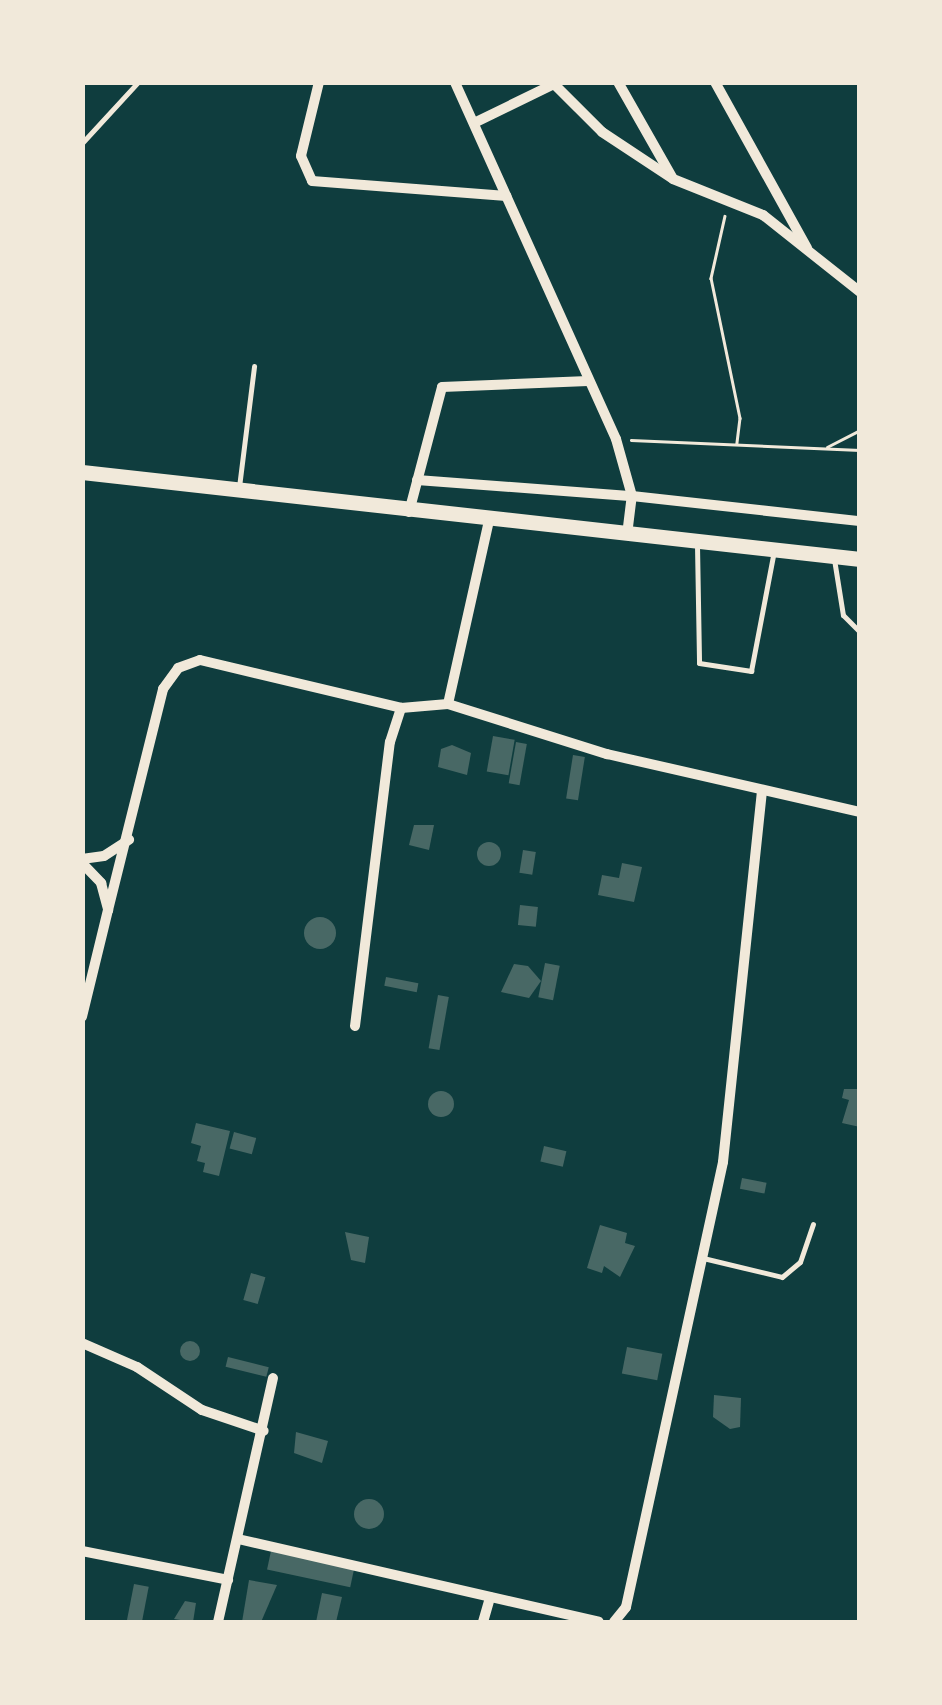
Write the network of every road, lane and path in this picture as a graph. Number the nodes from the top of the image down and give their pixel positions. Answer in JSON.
{"nodes":[{"id":1,"x":138,"y":82,"type":"edge"},
{"id":2,"x":319,"y":82,"type":"edge"},
{"id":3,"x":455,"y":82,"type":"edge"},
{"id":4,"x":618,"y":82,"type":"edge"},
{"id":5,"x":715,"y":82,"type":"edge"},
{"id":6,"x":554,"y":83,"type":"edge"},
{"id":7,"x":474,"y":123,"type":"junction"},
{"id":8,"x":82,"y":143,"type":"edge"},
{"id":9,"x":673,"y":179,"type":"junction"},
{"id":10,"x":506,"y":196,"type":"junction"},
{"id":11,"x":731,"y":202,"type":"junction"},
{"id":12,"x":809,"y":251,"type":"junction"},
{"id":13,"x":860,"y":292,"type":"edge"},
{"id":14,"x":254,"y":366,"type":"dead end"},
{"id":15,"x":588,"y":381,"type":"junction"},
{"id":16,"x":860,"y":430,"type":"edge"},
{"id":17,"x":616,"y":439,"type":"junction"},
{"id":18,"x":736,"y":444,"type":"junction"},
{"id":19,"x":826,"y":448,"type":"junction"},
{"id":20,"x":860,"y":450,"type":"edge"},
{"id":21,"x":82,"y":472,"type":"edge"},
{"id":22,"x":417,"y":480,"type":"junction"},
{"id":23,"x":238,"y":493,"type":"junction"},
{"id":24,"x":632,"y":496,"type":"junction"},
{"id":25,"x":410,"y":512,"type":"junction"},
{"id":26,"x":860,"y":521,"type":"edge"},
{"id":27,"x":490,"y":522,"type":"junction"},
{"id":28,"x":627,"y":535,"type":"junction"},
{"id":29,"x":698,"y":542,"type":"junction"},
{"id":30,"x":774,"y":548,"type":"junction"},
{"id":31,"x":833,"y":556,"type":"junction"},
{"id":32,"x":860,"y":559,"type":"edge"},
{"id":33,"x":860,"y":632,"type":"edge"},
{"id":34,"x":448,"y":704,"type":"junction"},
{"id":35,"x":400,"y":708,"type":"junction"},
{"id":36,"x":762,"y":790,"type":"junction"},
{"id":37,"x":860,"y":812,"type":"edge"},
{"id":38,"x":129,"y":840,"type":"junction"},
{"id":39,"x":82,"y":861,"type":"edge"},
{"id":40,"x":108,"y":910,"type":"junction"},
{"id":41,"x":82,"y":1017,"type":"edge"},
{"id":42,"x":355,"y":1026,"type":"dead end"},
{"id":43,"x":812,"y":1224,"type":"dead end"},
{"id":44,"x":703,"y":1258,"type":"junction"},
{"id":45,"x":82,"y":1343,"type":"edge"},
{"id":46,"x":273,"y":1378,"type":"dead end"},
{"id":47,"x":264,"y":1431,"type":"junction"},
{"id":48,"x":238,"y":1539,"type":"junction"},
{"id":49,"x":82,"y":1551,"type":"edge"},
{"id":50,"x":228,"y":1580,"type":"junction"},
{"id":51,"x":490,"y":1597,"type":"junction"},
{"id":52,"x":218,"y":1622,"type":"edge"},
{"id":53,"x":483,"y":1622,"type":"edge"},
{"id":54,"x":599,"y":1622,"type":"edge"},
{"id":55,"x":614,"y":1622,"type":"edge"}],
"edges":[{"from":1,"to":8,"type":"lane"},
{"from":2,"to":10,"type":"street"},
{"from":3,"to":7,"type":"street"},
{"from":4,"to":9,"type":"street"},
{"from":5,"to":12,"type":"street"},
{"from":6,"to":7,"type":"street"},
{"from":6,"to":9,"type":"street"},
{"from":7,"to":10,"type":"street"},
{"from":9,"to":11,"type":"street"},
{"from":10,"to":15,"type":"street"},
{"from":11,"to":12,"type":"street"},
{"from":11,"to":18,"type":"path"},
{"from":12,"to":13,"type":"street"},
{"from":14,"to":23,"type":"lane"},
{"from":15,"to":17,"type":"street"},
{"from":15,"to":22,"type":"street"},
{"from":16,"to":19,"type":"path"},
{"from":17,"to":18,"type":"path"},
{"from":17,"to":24,"type":"street"},
{"from":18,"to":19,"type":"path"},
{"from":19,"to":20,"type":"path"},
{"from":21,"to":23,"type":"highway"},
{"from":22,"to":24,"type":"street"},
{"from":22,"to":25,"type":"street"},
{"from":23,"to":25,"type":"highway"},
{"from":24,"to":26,"type":"street"},
{"from":24,"to":28,"type":"street"},
{"from":25,"to":27,"type":"highway"},
{"from":27,"to":28,"type":"highway"},
{"from":27,"to":34,"type":"street"},
{"from":28,"to":29,"type":"highway"},
{"from":29,"to":30,"type":"highway"},
{"from":29,"to":30,"type":"lane"},
{"from":30,"to":31,"type":"highway"},
{"from":31,"to":32,"type":"highway"},
{"from":31,"to":33,"type":"lane"},
{"from":34,"to":35,"type":"street"},
{"from":34,"to":36,"type":"street"},
{"from":35,"to":38,"type":"street"},
{"from":35,"to":42,"type":"street"},
{"from":36,"to":37,"type":"street"},
{"from":36,"to":44,"type":"street"},
{"from":38,"to":39,"type":"street"},
{"from":38,"to":40,"type":"street"},
{"from":39,"to":40,"type":"street"},
{"from":40,"to":41,"type":"street"},
{"from":43,"to":44,"type":"lane"},
{"from":44,"to":55,"type":"street"},
{"from":45,"to":47,"type":"street"},
{"from":46,"to":47,"type":"street"},
{"from":47,"to":48,"type":"street"},
{"from":48,"to":50,"type":"street"},
{"from":48,"to":51,"type":"street"},
{"from":49,"to":50,"type":"street"},
{"from":50,"to":52,"type":"street"},
{"from":51,"to":53,"type":"street"},
{"from":51,"to":54,"type":"street"}]}
